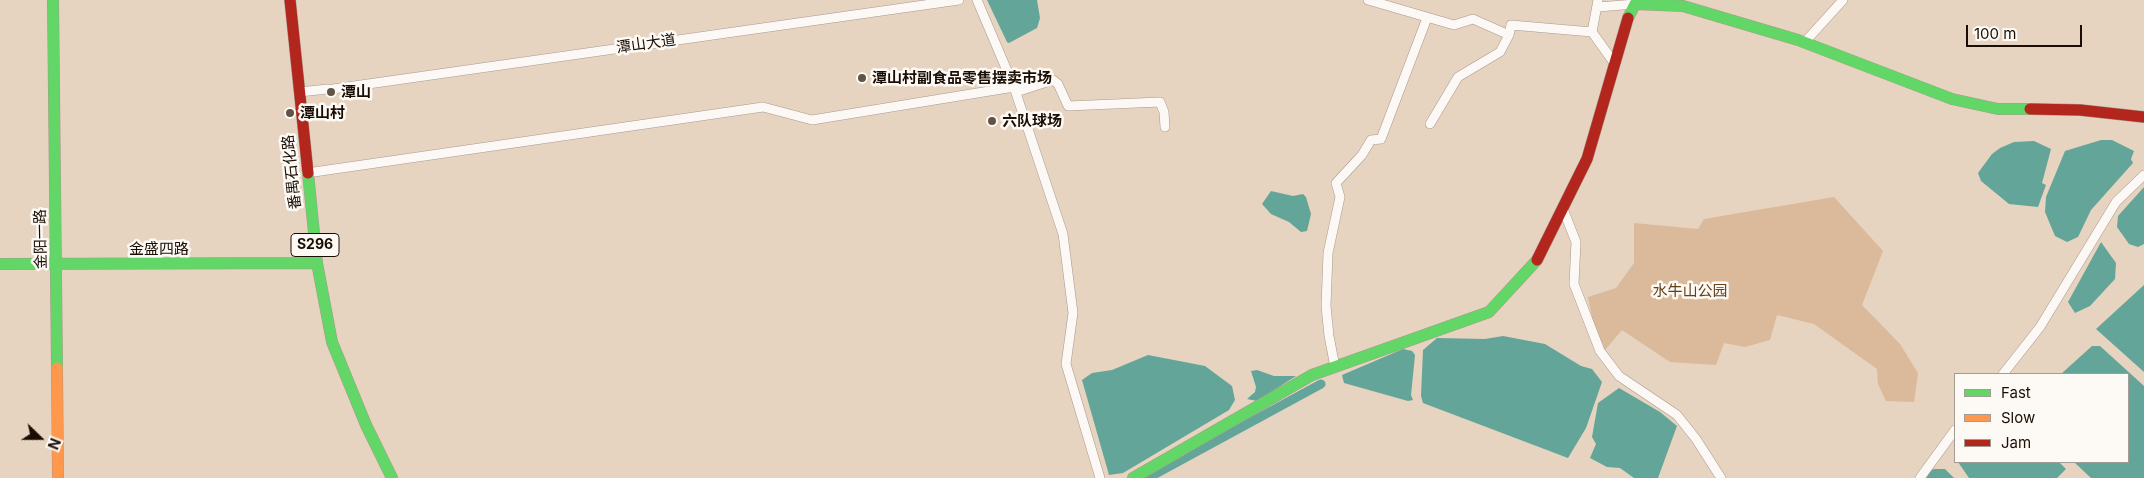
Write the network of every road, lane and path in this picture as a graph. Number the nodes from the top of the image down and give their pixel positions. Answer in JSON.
{"nodes":[{"id":1,"x":53,"y":0,"type":"edge"},
{"id":2,"x":290,"y":0,"type":"edge"},
{"id":3,"x":959,"y":0,"type":"edge"},
{"id":4,"x":977,"y":0,"type":"edge"},
{"id":5,"x":1368,"y":0,"type":"edge"},
{"id":6,"x":1843,"y":0,"type":"edge"},
{"id":7,"x":1598,"y":3,"type":"edge"},
{"id":8,"x":1635,"y":4,"type":"junction"},
{"id":9,"x":1427,"y":18,"type":"junction"},
{"id":10,"x":1592,"y":32,"type":"junction"},
{"id":11,"x":1509,"y":35,"type":"junction"},
{"id":12,"x":1804,"y":43,"type":"junction"},
{"id":13,"x":1614,"y":64,"type":"junction"},
{"id":14,"x":1015,"y":90,"type":"junction"},
{"id":15,"x":299,"y":92,"type":"junction"},
{"id":16,"x":2144,"y":117,"type":"edge"},
{"id":17,"x":1430,"y":124,"type":"dead end"},
{"id":18,"x":1164,"y":127,"type":"dead end"},
{"id":19,"x":307,"y":173,"type":"junction"},
{"id":20,"x":2144,"y":175,"type":"edge"},
{"id":21,"x":1563,"y":209,"type":"junction"},
{"id":22,"x":317,"y":263,"type":"junction"},
{"id":23,"x":0,"y":264,"type":"edge"},
{"id":24,"x":56,"y":264,"type":"junction"},
{"id":25,"x":1335,"y":367,"type":"junction"},
{"id":26,"x":2004,"y":373,"type":"edge"},
{"id":27,"x":1954,"y":431,"type":"edge"},
{"id":28,"x":58,"y":478,"type":"edge"},
{"id":29,"x":392,"y":478,"type":"edge"},
{"id":30,"x":1100,"y":478,"type":"edge"},
{"id":31,"x":1134,"y":478,"type":"edge"},
{"id":32,"x":1721,"y":478,"type":"edge"},
{"id":33,"x":1920,"y":478,"type":"edge"}],
"edges":[{"from":1,"to":24,"type":"street","name":"金阳一路"},
{"from":2,"to":15,"type":"street","name":"番禺石化路","number":"S296"},
{"from":3,"to":15,"type":"street","name":"潭山大道"},
{"from":4,"to":14,"type":"street"},
{"from":5,"to":9,"type":"street"},
{"from":6,"to":12,"type":"street"},
{"from":7,"to":8,"type":"street"},
{"from":7,"to":10,"type":"street"},
{"from":8,"to":12,"type":"street"},
{"from":8,"to":13,"type":"street"},
{"from":9,"to":11,"type":"street"},
{"from":9,"to":25,"type":"street"},
{"from":10,"to":11,"type":"street"},
{"from":10,"to":13,"type":"street"},
{"from":11,"to":17,"type":"street"},
{"from":12,"to":16,"type":"street"},
{"from":13,"to":21,"type":"street"},
{"from":14,"to":18,"type":"street"},
{"from":14,"to":19,"type":"street"},
{"from":14,"to":30,"type":"street"},
{"from":15,"to":19,"type":"street","name":"番禺石化路","number":"S296"},
{"from":19,"to":22,"type":"street","name":"番禺石化路","number":"S296"},
{"from":20,"to":26,"type":"street"},
{"from":21,"to":25,"type":"street"},
{"from":21,"to":32,"type":"street"},
{"from":22,"to":24,"type":"street","name":"金盛四路"},
{"from":22,"to":29,"type":"street","name":"番禺石化路","number":"S296"},
{"from":23,"to":24,"type":"street","name":"金盛四路"},
{"from":24,"to":28,"type":"street","name":"金阳一路"},
{"from":25,"to":31,"type":"street"},
{"from":27,"to":33,"type":"street"}]}
